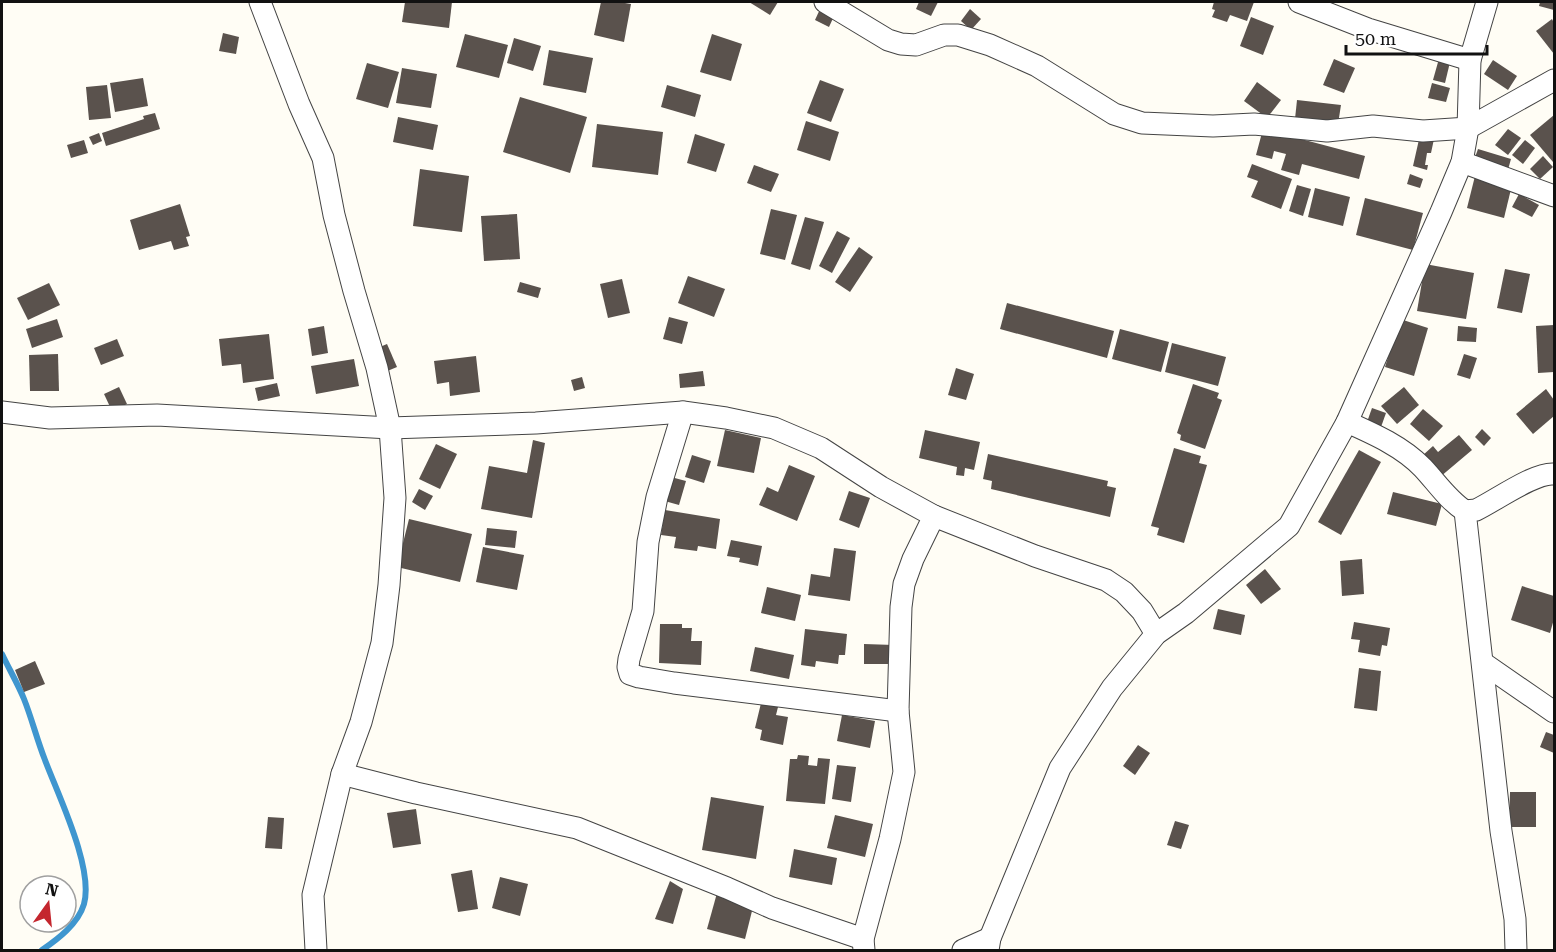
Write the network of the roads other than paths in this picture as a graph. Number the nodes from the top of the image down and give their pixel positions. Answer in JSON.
{"nodes":[{"id":1,"x":260,"y":2,"type":"edge"},
{"id":2,"x":825,"y":2,"type":"edge"},
{"id":3,"x":1299,"y":2,"type":"edge"},
{"id":4,"x":1487,"y":2,"type":"edge"},
{"id":5,"x":1470,"y":60,"type":"junction"},
{"id":6,"x":1554,"y":80,"type":"edge"},
{"id":7,"x":1468,"y":128,"type":"junction"},
{"id":8,"x":1462,"y":162,"type":"junction"},
{"id":9,"x":1554,"y":196,"type":"edge"},
{"id":10,"x":2,"y":412,"type":"edge"},
{"id":11,"x":682,"y":412,"type":"junction"},
{"id":12,"x":1347,"y":422,"type":"junction"},
{"id":13,"x":390,"y":428,"type":"junction"},
{"id":14,"x":1554,"y":474,"type":"edge"},
{"id":15,"x":1465,"y":511,"type":"junction"},
{"id":16,"x":934,"y":516,"type":"junction"},
{"id":17,"x":1156,"y":634,"type":"junction"},
{"id":18,"x":1483,"y":663,"type":"junction"},
{"id":19,"x":898,"y":711,"type":"junction"},
{"id":20,"x":1554,"y":712,"type":"edge"},
{"id":21,"x":342,"y":774,"type":"junction"},
{"id":22,"x":989,"y":944,"type":"edge"},
{"id":23,"x":864,"y":945,"type":"edge"},
{"id":24,"x":316,"y":951,"type":"edge"},
{"id":25,"x":963,"y":951,"type":"edge"},
{"id":26,"x":1516,"y":951,"type":"edge"}],
"edges":[{"from":1,"to":13,"type":"street"},
{"from":2,"to":7,"type":"street"},
{"from":3,"to":5,"type":"street"},
{"from":4,"to":5,"type":"street"},
{"from":5,"to":7,"type":"street"},
{"from":6,"to":7,"type":"street"},
{"from":7,"to":8,"type":"street"},
{"from":8,"to":9,"type":"street"},
{"from":8,"to":12,"type":"street"},
{"from":10,"to":13,"type":"street"},
{"from":11,"to":13,"type":"street"},
{"from":11,"to":16,"type":"street"},
{"from":11,"to":19,"type":"street"},
{"from":12,"to":15,"type":"street"},
{"from":12,"to":17,"type":"street"},
{"from":13,"to":21,"type":"street"},
{"from":14,"to":15,"type":"street"},
{"from":15,"to":18,"type":"street"},
{"from":16,"to":17,"type":"street"},
{"from":16,"to":19,"type":"street"},
{"from":17,"to":22,"type":"street"},
{"from":18,"to":20,"type":"street"},
{"from":18,"to":26,"type":"street"},
{"from":19,"to":23,"type":"street"},
{"from":21,"to":23,"type":"street"},
{"from":21,"to":24,"type":"street"},
{"from":22,"to":25,"type":"street"}]}
